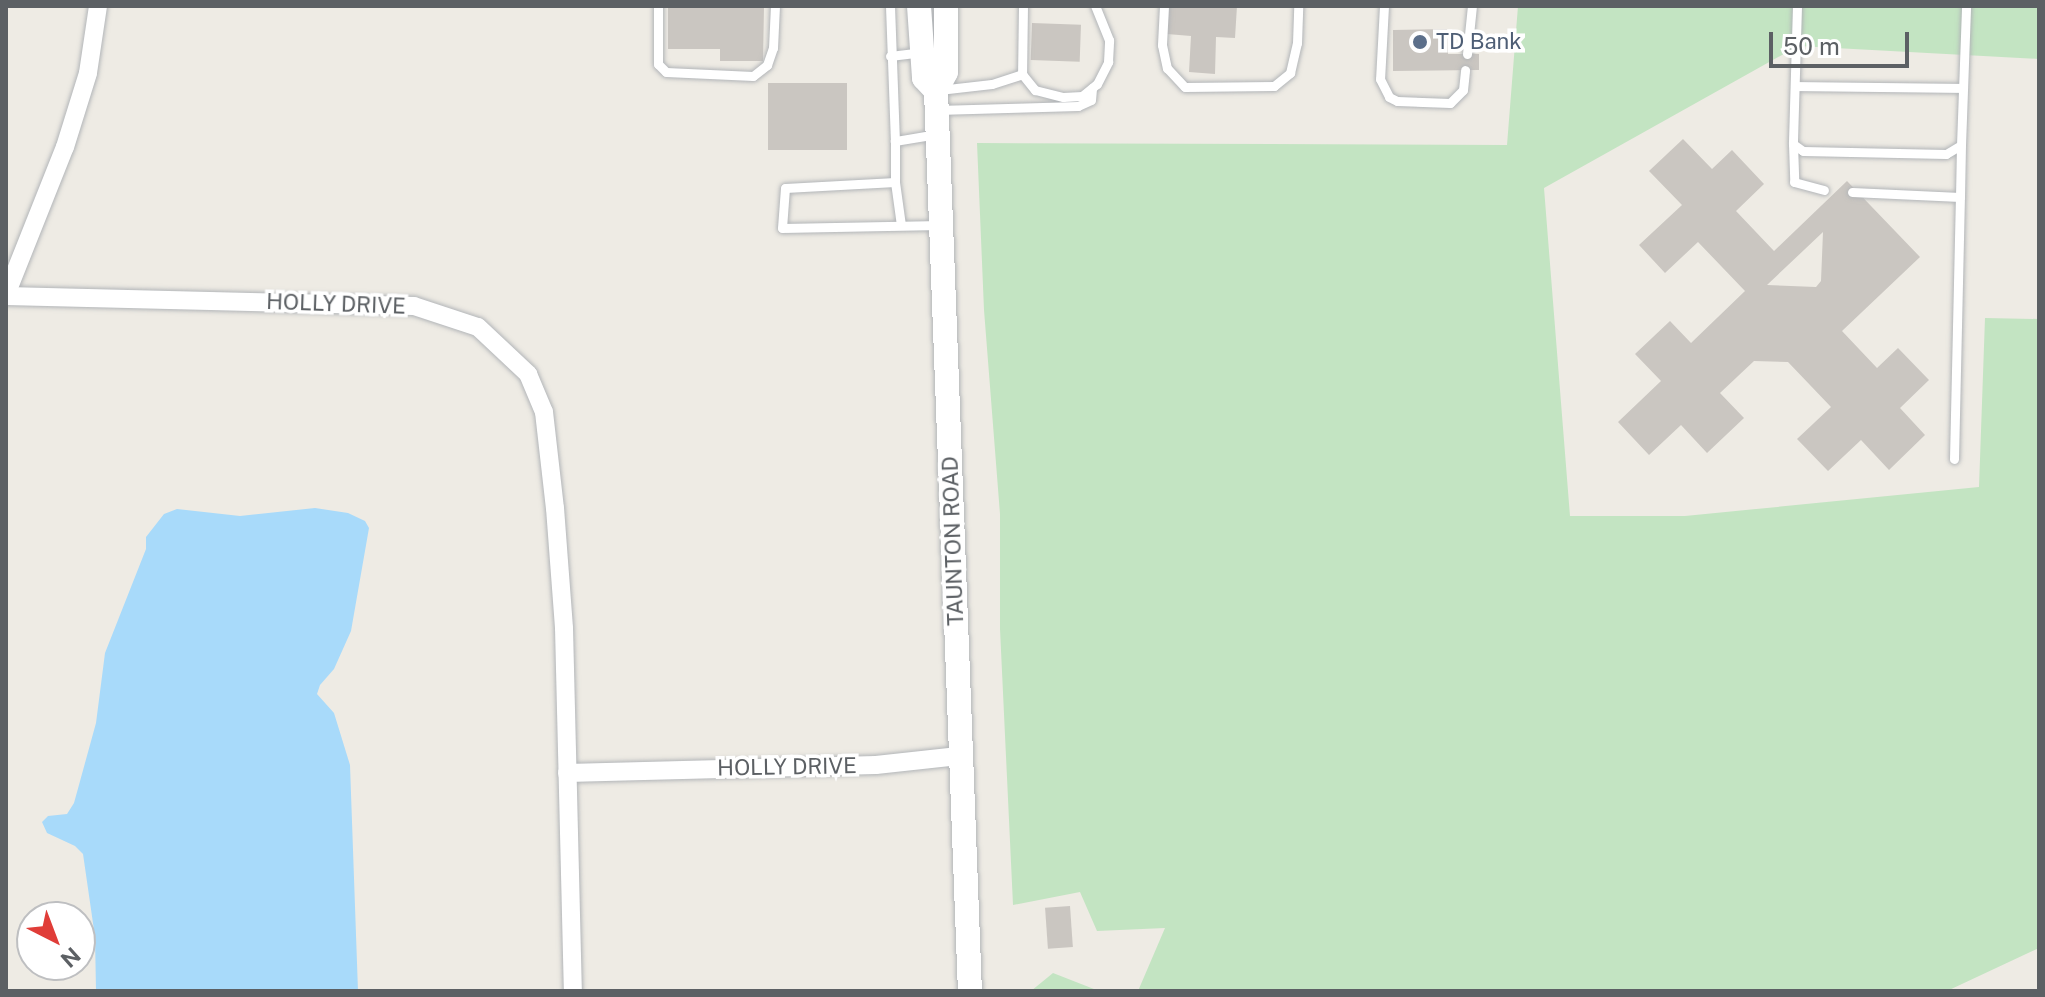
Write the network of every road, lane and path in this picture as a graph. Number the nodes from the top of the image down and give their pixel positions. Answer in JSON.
{"nodes":[{"id":1,"x":98,"y":6,"type":"edge"},
{"id":2,"x":658,"y":6,"type":"edge"},
{"id":3,"x":775,"y":6,"type":"edge"},
{"id":4,"x":890,"y":6,"type":"edge"},
{"id":5,"x":919,"y":6,"type":"edge"},
{"id":6,"x":946,"y":6,"type":"edge"},
{"id":7,"x":1023,"y":6,"type":"edge"},
{"id":8,"x":1095,"y":6,"type":"edge"},
{"id":9,"x":1164,"y":6,"type":"edge"},
{"id":10,"x":1298,"y":6,"type":"edge"},
{"id":11,"x":1384,"y":6,"type":"edge"},
{"id":12,"x":1472,"y":6,"type":"edge"},
{"id":13,"x":1797,"y":6,"type":"edge"},
{"id":14,"x":1966,"y":6,"type":"edge"},
{"id":15,"x":921,"y":52,"type":"junction"},
{"id":16,"x":1467,"y":54,"type":"dead end"},
{"id":17,"x":890,"y":56,"type":"junction"},
{"id":18,"x":1465,"y":70,"type":"dead end"},
{"id":19,"x":1022,"y":74,"type":"junction"},
{"id":20,"x":1795,"y":86,"type":"junction"},
{"id":21,"x":1092,"y":88,"type":"junction"},
{"id":22,"x":1963,"y":88,"type":"junction"},
{"id":23,"x":936,"y":100,"type":"junction"},
{"id":24,"x":937,"y":134,"type":"junction"},
{"id":25,"x":895,"y":141,"type":"junction"},
{"id":26,"x":1793,"y":144,"type":"junction"},
{"id":27,"x":1961,"y":145,"type":"junction"},
{"id":28,"x":895,"y":182,"type":"junction"},
{"id":29,"x":1824,"y":190,"type":"dead end"},
{"id":30,"x":1852,"y":192,"type":"dead end"},
{"id":31,"x":1960,"y":197,"type":"junction"},
{"id":32,"x":901,"y":225,"type":"junction"},
{"id":33,"x":941,"y":225,"type":"junction"},
{"id":34,"x":6,"y":295,"type":"edge"},
{"id":35,"x":1954,"y":459,"type":"dead end"},
{"id":36,"x":959,"y":756,"type":"junction"},
{"id":37,"x":567,"y":773,"type":"junction"},
{"id":38,"x":573,"y":991,"type":"edge"},
{"id":39,"x":970,"y":991,"type":"edge"}],
"edges":[{"from":1,"to":34,"type":"street"},
{"from":2,"to":3,"type":"lane"},
{"from":4,"to":17,"type":"lane"},
{"from":5,"to":15,"type":"street","name":"TAUNTON ROAD"},
{"from":6,"to":23,"type":"street","name":"TAUNTON ROAD"},
{"from":7,"to":19,"type":"lane"},
{"from":8,"to":21,"type":"lane"},
{"from":9,"to":10,"type":"lane"},
{"from":11,"to":18,"type":"lane"},
{"from":12,"to":16,"type":"lane"},
{"from":13,"to":20,"type":"lane"},
{"from":14,"to":22,"type":"lane"},
{"from":15,"to":17,"type":"lane"},
{"from":15,"to":23,"type":"street","name":"TAUNTON ROAD"},
{"from":17,"to":25,"type":"lane"},
{"from":19,"to":21,"type":"lane"},
{"from":19,"to":23,"type":"lane"},
{"from":20,"to":22,"type":"lane"},
{"from":20,"to":26,"type":"lane"},
{"from":21,"to":23,"type":"lane"},
{"from":22,"to":27,"type":"lane"},
{"from":23,"to":24,"type":"street","name":"TAUNTON ROAD"},
{"from":24,"to":25,"type":"lane"},
{"from":24,"to":33,"type":"street","name":"TAUNTON ROAD"},
{"from":25,"to":28,"type":"lane"},
{"from":26,"to":27,"type":"lane"},
{"from":26,"to":29,"type":"lane"},
{"from":27,"to":31,"type":"lane"},
{"from":28,"to":32,"type":"lane"},
{"from":28,"to":32,"type":"lane"},
{"from":30,"to":31,"type":"lane"},
{"from":31,"to":35,"type":"lane"},
{"from":32,"to":33,"type":"lane"},
{"from":33,"to":36,"type":"street","name":"TAUNTON ROAD"},
{"from":34,"to":37,"type":"street","name":"HOLLY DRIVE"},
{"from":36,"to":37,"type":"street","name":"HOLLY DRIVE"},
{"from":36,"to":39,"type":"street","name":"TAUNTON ROAD"},
{"from":37,"to":38,"type":"street","name":"HOLLY DRIVE"}]}
